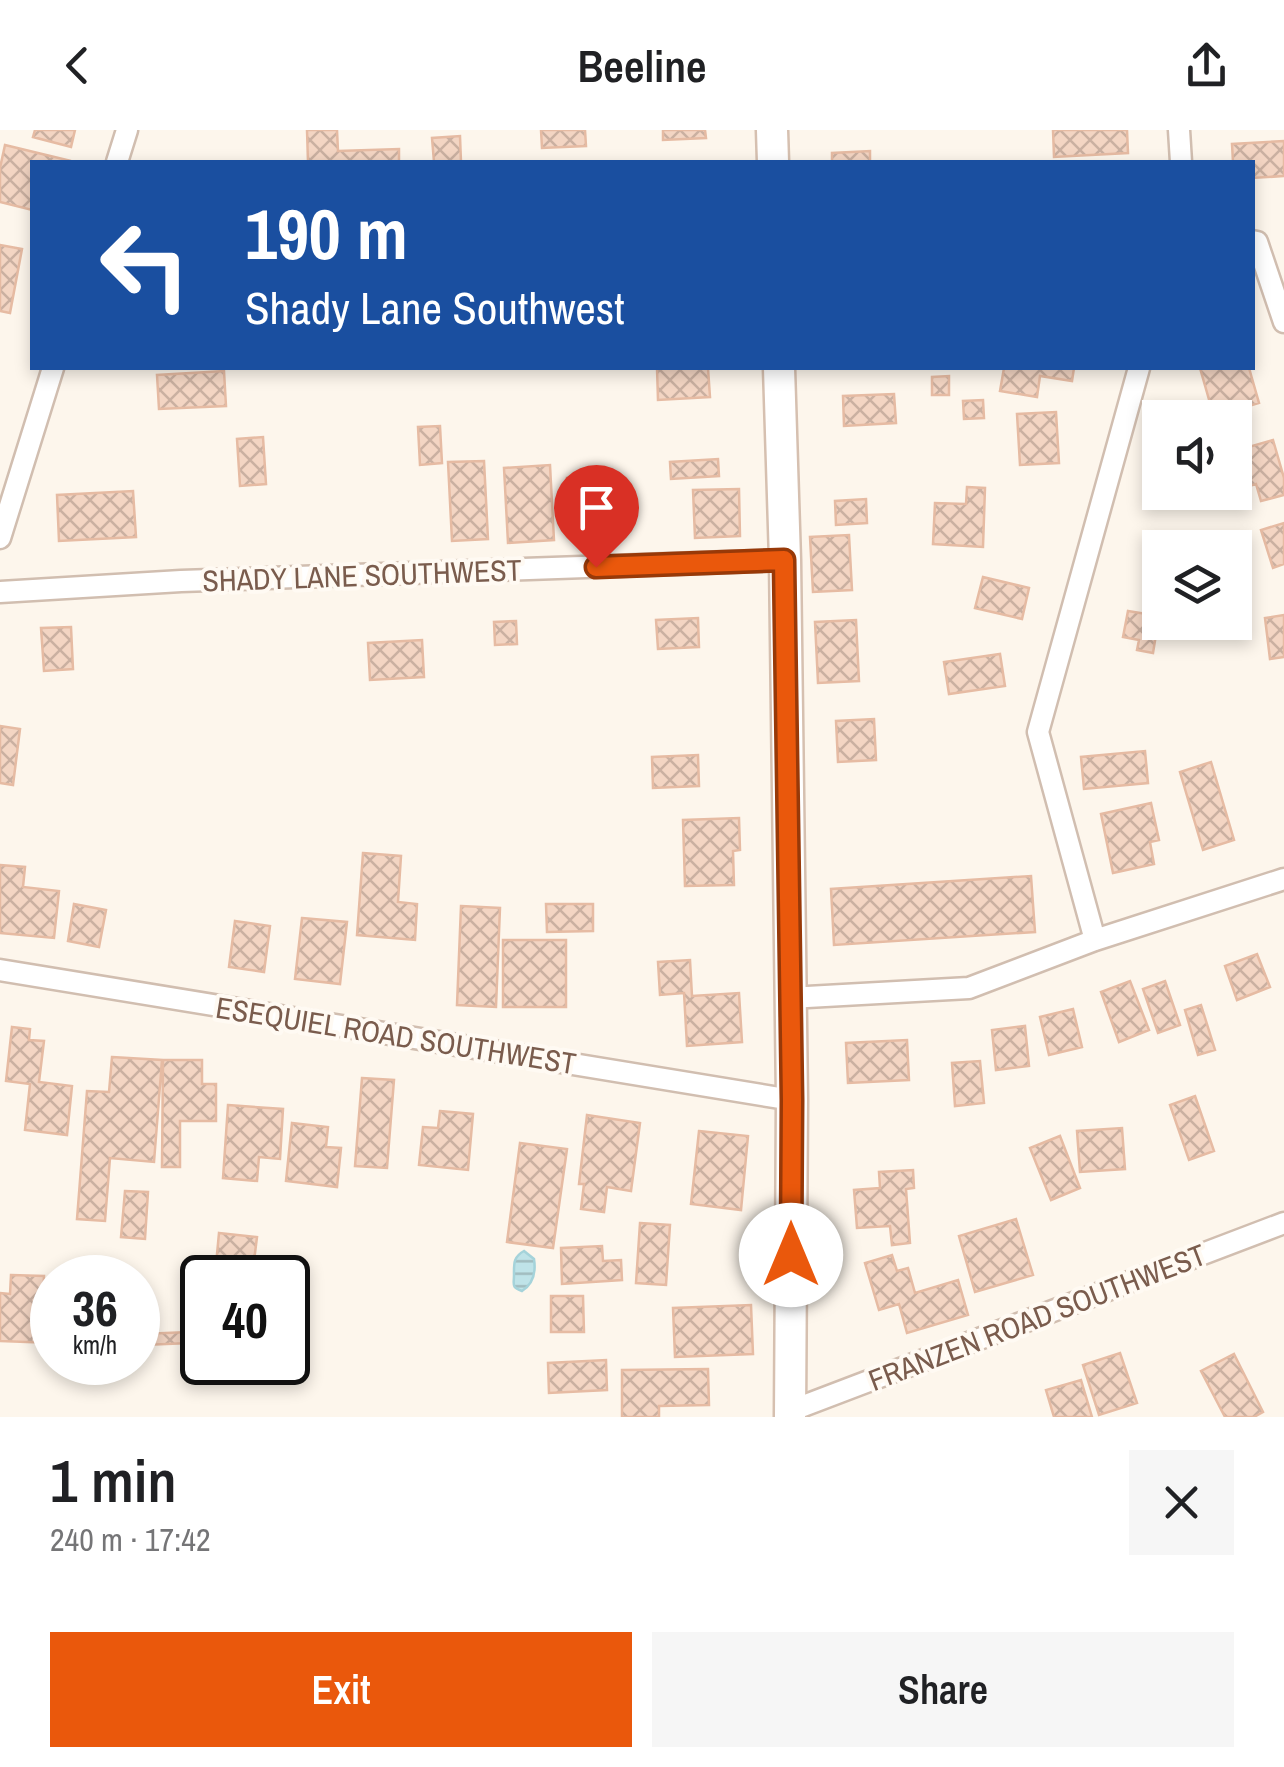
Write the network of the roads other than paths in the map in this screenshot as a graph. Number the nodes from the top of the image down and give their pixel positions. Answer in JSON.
{"nodes":[{"id":1,"x":128,"y":130,"type":"edge"},
{"id":2,"x":772,"y":130,"type":"edge"},
{"id":3,"x":1179,"y":130,"type":"edge"},
{"id":4,"x":118,"y":160,"type":"edge"},
{"id":5,"x":773,"y":160,"type":"edge"},
{"id":6,"x":1181,"y":160,"type":"edge"},
{"id":7,"x":1255,"y":242,"type":"edge"},
{"id":8,"x":1284,"y":322,"type":"edge"},
{"id":9,"x":52,"y":370,"type":"edge"},
{"id":10,"x":779,"y":370,"type":"edge"},
{"id":11,"x":1139,"y":370,"type":"edge"},
{"id":12,"x":0,"y":538,"type":"edge"},
{"id":13,"x":784,"y":560,"type":"junction"},
{"id":14,"x":0,"y":592,"type":"edge"},
{"id":15,"x":1284,"y":879,"type":"edge"},
{"id":16,"x":1095,"y":940,"type":"junction"},
{"id":17,"x":0,"y":970,"type":"edge"},
{"id":18,"x":789,"y":998,"type":"junction"},
{"id":19,"x":792,"y":1100,"type":"junction"},
{"id":20,"x":1284,"y":1223,"type":"edge"},
{"id":21,"x":790,"y":1414,"type":"edge"}],
"edges":[{"from":1,"to":4,"type":"street"},
{"from":2,"to":5,"type":"street"},
{"from":3,"to":6,"type":"street"},
{"from":7,"to":8,"type":"street"},
{"from":9,"to":12,"type":"street"},
{"from":10,"to":13,"type":"street"},
{"from":11,"to":16,"type":"street"},
{"from":13,"to":14,"type":"street","name":"SHADY LANE SOUTHWEST"},
{"from":13,"to":18,"type":"street"},
{"from":15,"to":16,"type":"street"},
{"from":16,"to":18,"type":"street"},
{"from":17,"to":19,"type":"street","name":"ESEQUIEL ROAD SOUTHWEST"},
{"from":18,"to":19,"type":"street"},
{"from":19,"to":21,"type":"street"},
{"from":20,"to":21,"type":"street","name":"FRANZEN ROAD SOUTHWEST"}]}
